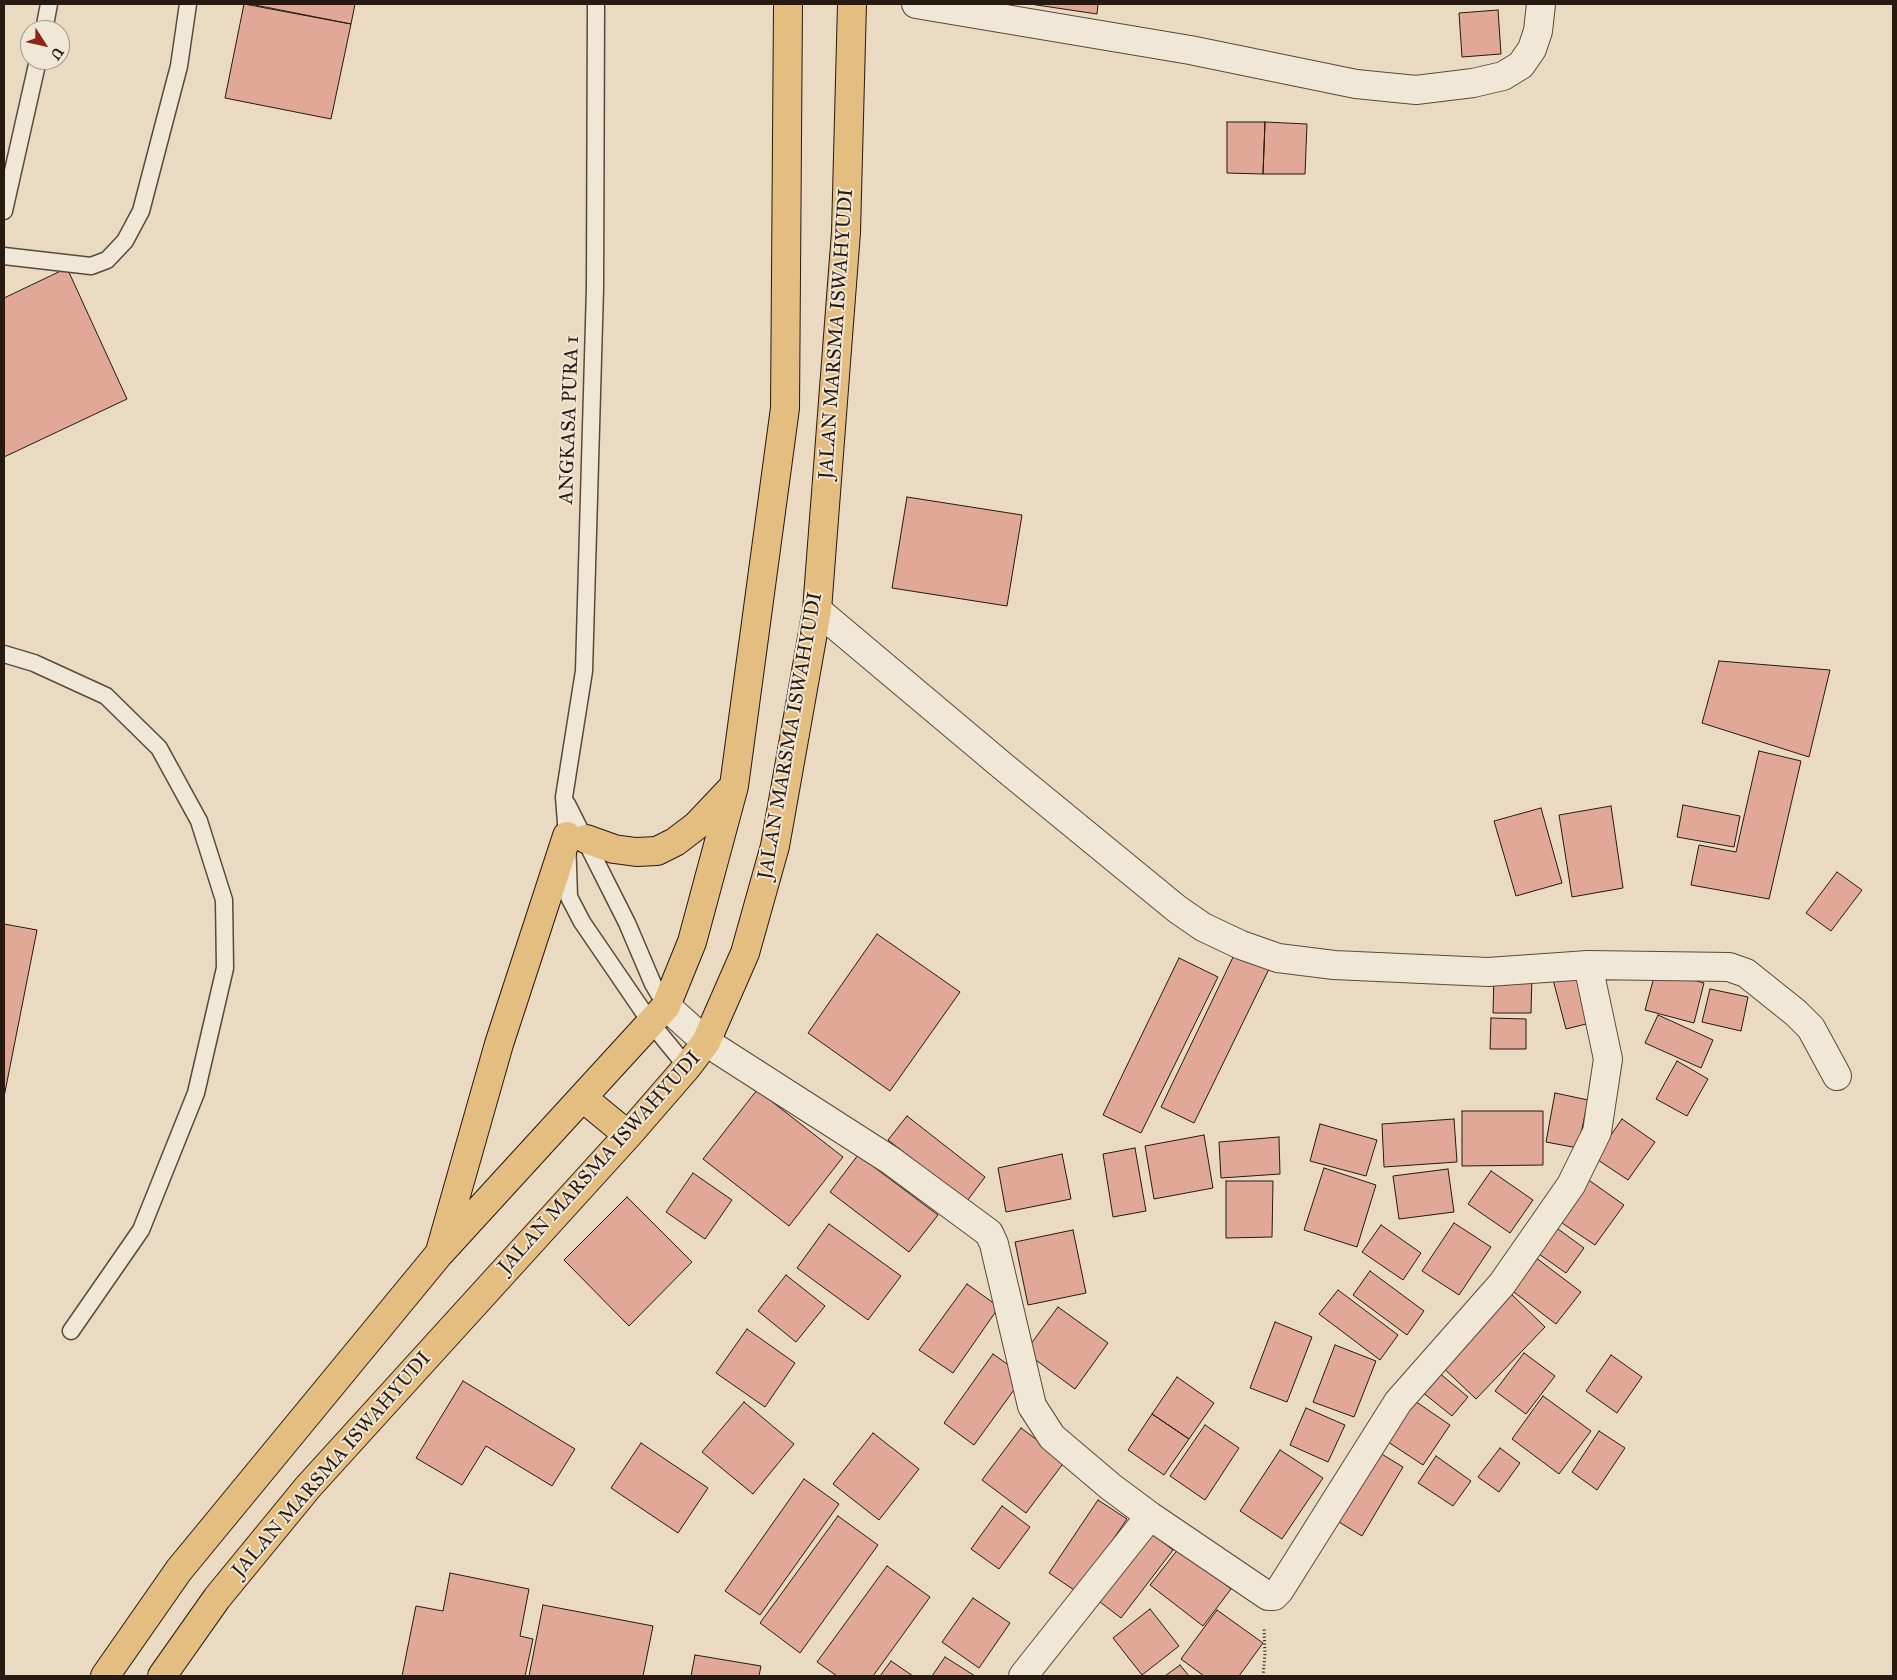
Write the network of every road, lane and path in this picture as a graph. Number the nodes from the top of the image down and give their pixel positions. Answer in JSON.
{"nodes":[{"id":1,"x":49,"y":4,"type":"edge"},
{"id":2,"x":188,"y":4,"type":"edge"},
{"id":3,"x":596,"y":4,"type":"edge"},
{"id":4,"x":788,"y":4,"type":"edge"},
{"id":5,"x":852,"y":4,"type":"edge"},
{"id":6,"x":916,"y":4,"type":"edge"},
{"id":7,"x":1540,"y":4,"type":"edge"},
{"id":8,"x":46,"y":20,"type":"edge"},
{"id":9,"x":36,"y":70,"type":"edge"},
{"id":10,"x":4,"y":211,"type":"edge"},
{"id":11,"x":4,"y":256,"type":"edge"},
{"id":12,"x":817,"y":610,"type":"junction"},
{"id":13,"x":4,"y":654,"type":"edge"},
{"id":14,"x":734,"y":786,"type":"junction"},
{"id":15,"x":577,"y":837,"type":"junction"},
{"id":16,"x":1588,"y":965,"type":"junction"},
{"id":17,"x":659,"y":1014,"type":"junction"},
{"id":18,"x":706,"y":1042,"type":"junction"},
{"id":19,"x":687,"y":1068,"type":"junction"},
{"id":20,"x":1837,"y":1076,"type":"dead end"},
{"id":21,"x":583,"y":1098,"type":"junction"},
{"id":22,"x":628,"y":1135,"type":"junction"},
{"id":23,"x":439,"y":1254,"type":"junction"},
{"id":24,"x":71,"y":1331,"type":"dead end"},
{"id":25,"x":1150,"y":1516,"type":"junction"},
{"id":26,"x":1261,"y":1593,"type":"junction"},
{"id":27,"x":105,"y":1676,"type":"edge"},
{"id":28,"x":162,"y":1676,"type":"edge"},
{"id":29,"x":1023,"y":1676,"type":"edge"},
{"id":30,"x":1263,"y":1676,"type":"edge"}],
"edges":[{"from":1,"to":8,"type":"lane"},
{"from":2,"to":11,"type":"lane"},
{"from":3,"to":15,"type":"lane","name":"ANGKASA PURA 1"},
{"from":4,"to":14,"type":"highway"},
{"from":5,"to":12,"type":"highway","name":"JALAN MARSMA ISWAHYUDI"},
{"from":6,"to":7,"type":"street"},
{"from":9,"to":10,"type":"lane"},
{"from":12,"to":16,"type":"street"},
{"from":12,"to":18,"type":"highway","name":"JALAN MARSMA ISWAHYUDI"},
{"from":13,"to":24,"type":"lane"},
{"from":14,"to":15,"type":"highway"},
{"from":14,"to":17,"type":"highway"},
{"from":15,"to":17,"type":"lane"},
{"from":15,"to":17,"type":"lane","name":"ANGKASA PURA 1"},
{"from":15,"to":23,"type":"highway"},
{"from":16,"to":20,"type":"street"},
{"from":16,"to":26,"type":"street"},
{"from":17,"to":18,"type":"street"},
{"from":17,"to":19,"type":"lane"},
{"from":17,"to":21,"type":"highway"},
{"from":18,"to":19,"type":"highway","name":"JALAN MARSMA ISWAHYUDI"},
{"from":18,"to":25,"type":"street"},
{"from":19,"to":22,"type":"highway","name":"JALAN MARSMA ISWAHYUDI"},
{"from":21,"to":22,"type":"highway"},
{"from":21,"to":23,"type":"highway"},
{"from":22,"to":28,"type":"highway","name":"JALAN MARSMA ISWAHYUDI"},
{"from":23,"to":27,"type":"highway"},
{"from":25,"to":26,"type":"street"},
{"from":25,"to":29,"type":"street"},
{"from":26,"to":30,"type":"path"}]}
